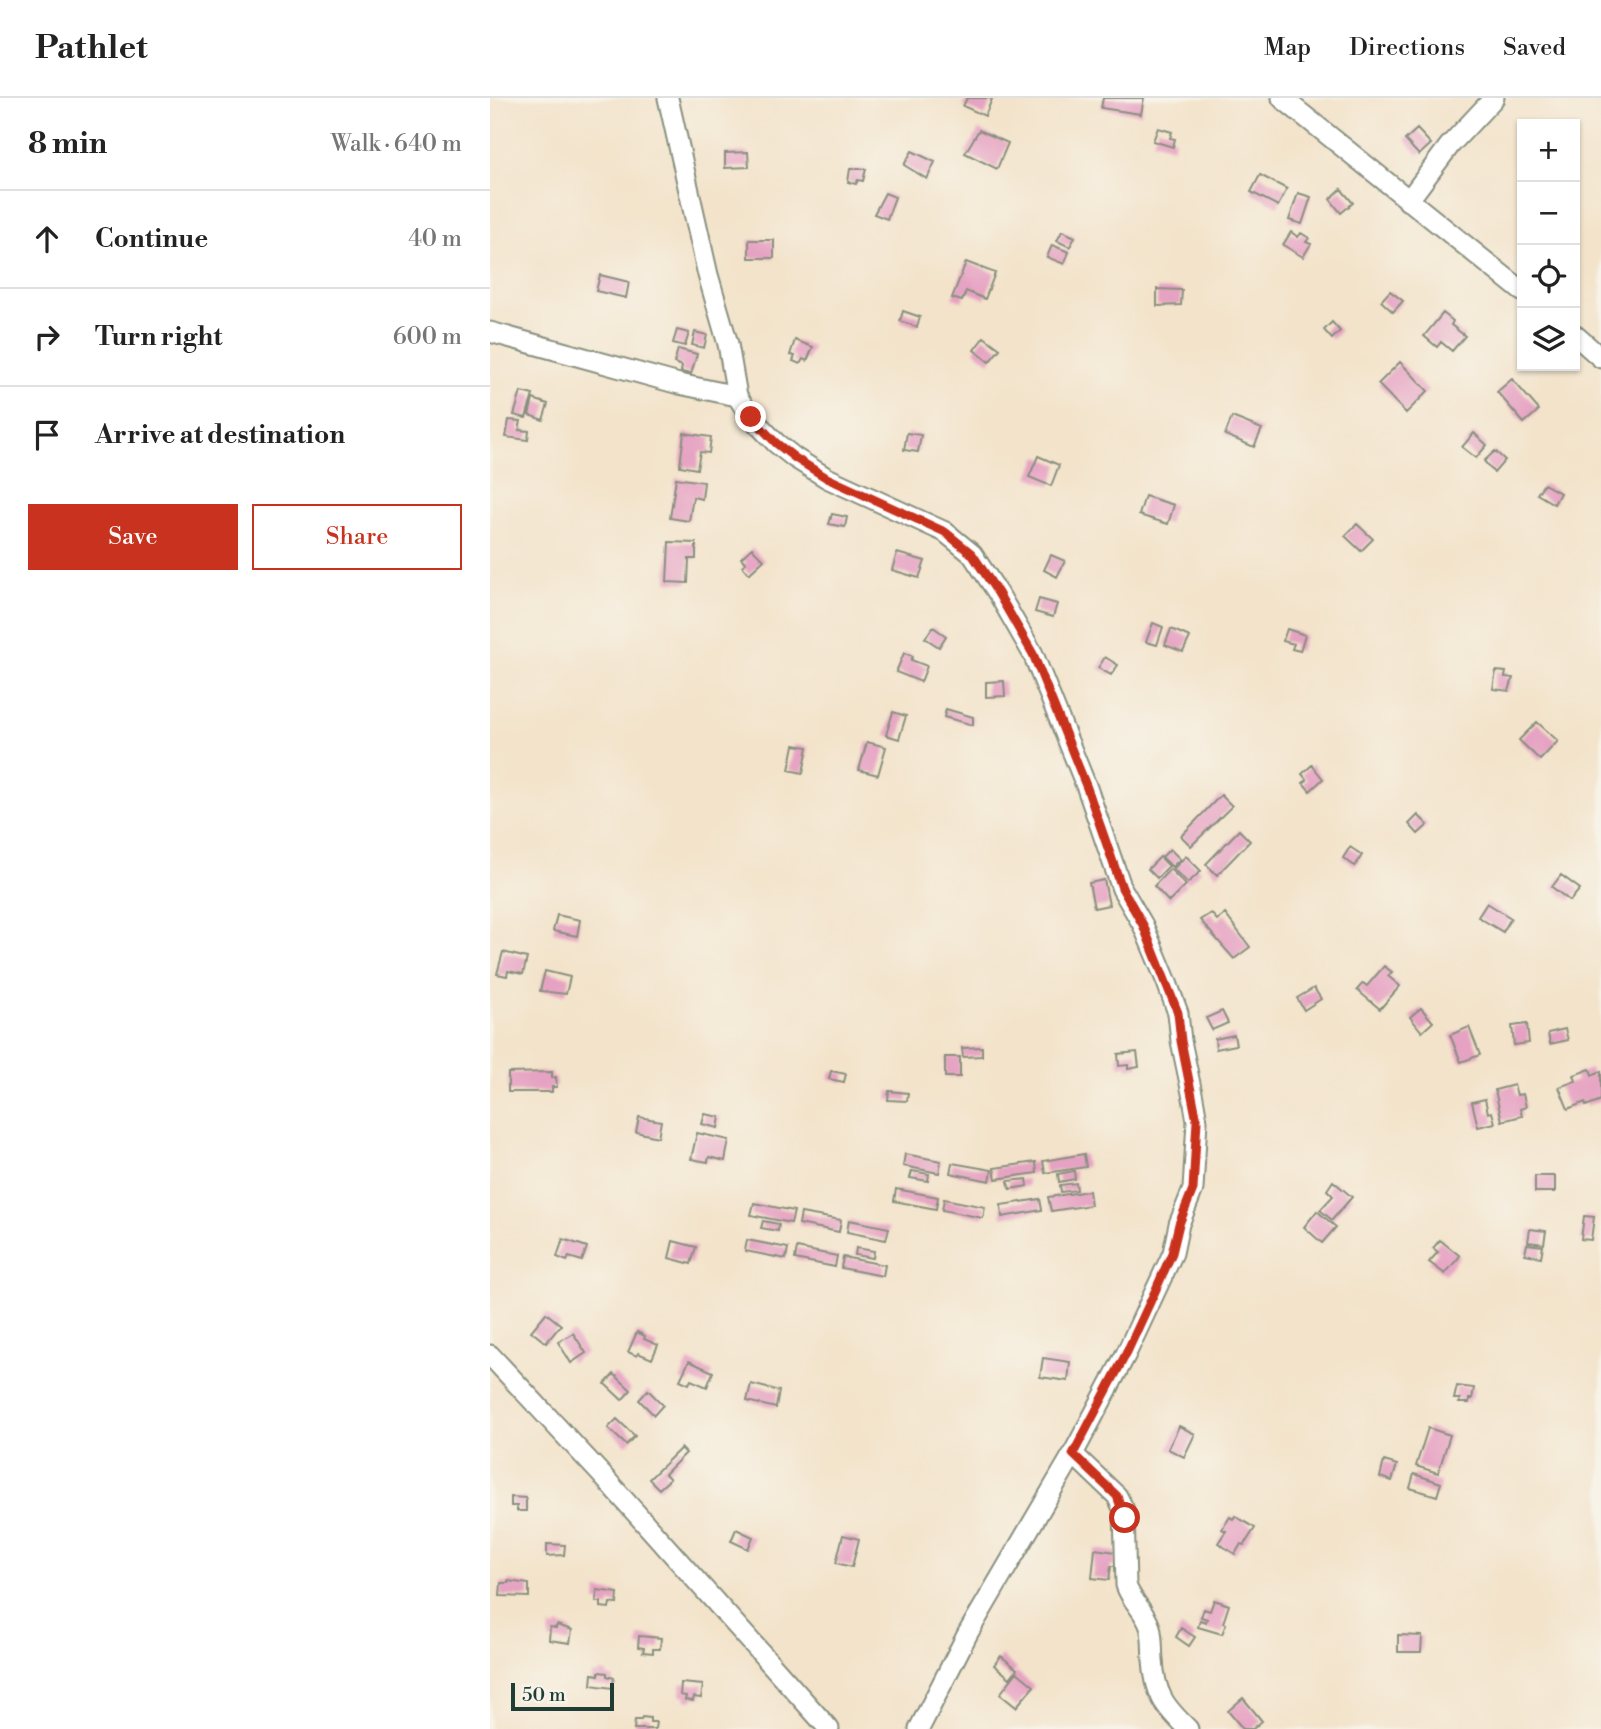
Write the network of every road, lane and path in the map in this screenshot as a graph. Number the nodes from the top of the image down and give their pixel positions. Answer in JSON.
{"nodes":[{"id":1,"x":668,"y":98,"type":"edge"},
{"id":2,"x":1282,"y":98,"type":"edge"},
{"id":3,"x":1494,"y":98,"type":"edge"},
{"id":4,"x":1408,"y":201,"type":"junction"},
{"id":5,"x":1517,"y":287,"type":"edge"},
{"id":6,"x":490,"y":332,"type":"edge"},
{"id":7,"x":1580,"y":339,"type":"edge"},
{"id":8,"x":1601,"y":358,"type":"edge"},
{"id":9,"x":737,"y":396,"type":"junction"},
{"id":10,"x":490,"y":1355,"type":"edge"},
{"id":11,"x":1073,"y":1454,"type":"junction"},
{"id":12,"x":829,"y":1729,"type":"edge"},
{"id":13,"x":919,"y":1729,"type":"edge"},
{"id":14,"x":1188,"y":1729,"type":"edge"}],
"edges":[{"from":1,"to":9,"type":"street"},
{"from":2,"to":4,"type":"street"},
{"from":3,"to":4,"type":"street"},
{"from":4,"to":5,"type":"street"},
{"from":6,"to":9,"type":"street"},
{"from":7,"to":8,"type":"street"},
{"from":9,"to":11,"type":"street"},
{"from":10,"to":12,"type":"street"},
{"from":11,"to":13,"type":"street"},
{"from":11,"to":14,"type":"street"}]}
